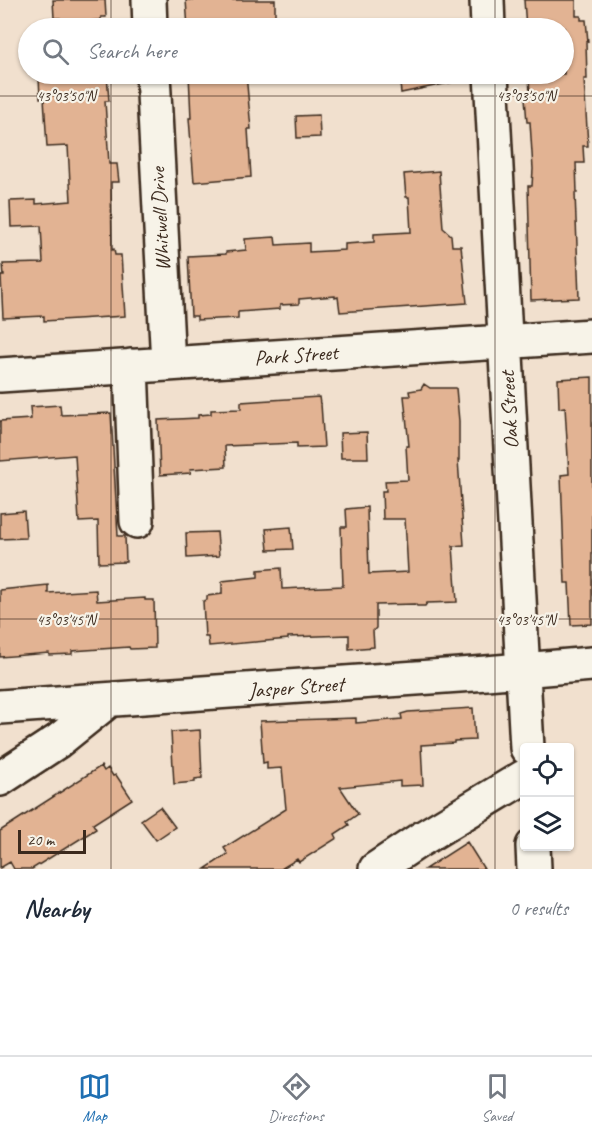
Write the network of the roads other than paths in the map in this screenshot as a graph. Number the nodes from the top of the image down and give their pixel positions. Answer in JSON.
{"nodes":[{"id":1,"x":148,"y":0,"type":"edge"},
{"id":2,"x":487,"y":0,"type":"edge"},
{"id":3,"x":149,"y":18,"type":"edge"},
{"id":4,"x":488,"y":18,"type":"edge"},
{"id":5,"x":154,"y":84,"type":"edge"},
{"id":6,"x":492,"y":84,"type":"edge"},
{"id":7,"x":592,"y":336,"type":"edge"},
{"id":8,"x":505,"y":341,"type":"junction"},
{"id":9,"x":168,"y":363,"type":"junction"},
{"id":10,"x":131,"y":366,"type":"junction"},
{"id":11,"x":0,"y":375,"type":"edge"},
{"id":12,"x":137,"y":521,"type":"dead end"},
{"id":13,"x":592,"y":664,"type":"edge"},
{"id":14,"x":523,"y":669,"type":"junction"},
{"id":15,"x":109,"y":700,"type":"junction"},
{"id":16,"x":0,"y":707,"type":"edge"},
{"id":17,"x":527,"y":743,"type":"edge"},
{"id":18,"x":0,"y":779,"type":"edge"},
{"id":19,"x":520,"y":780,"type":"edge"},
{"id":20,"x":533,"y":851,"type":"edge"},
{"id":21,"x":376,"y":869,"type":"edge"},
{"id":22,"x":534,"y":869,"type":"edge"}],
"edges":[{"from":1,"to":3,"type":"street"},
{"from":2,"to":4,"type":"street"},
{"from":5,"to":9,"type":"street","name":"Whitwell Drive"},
{"from":6,"to":8,"type":"street","name":"Oak Street"},
{"from":7,"to":8,"type":"street","name":"Park Street"},
{"from":8,"to":9,"type":"street","name":"Park Street"},
{"from":8,"to":14,"type":"street","name":"Oak Street"},
{"from":9,"to":10,"type":"street","name":"Park Street"},
{"from":10,"to":11,"type":"street","name":"Park Street"},
{"from":10,"to":12,"type":"street"},
{"from":13,"to":14,"type":"street","name":"Jasper Street"},
{"from":14,"to":15,"type":"street","name":"Jasper Street"},
{"from":14,"to":17,"type":"street","name":"Oak Street"},
{"from":15,"to":16,"type":"street","name":"Jasper Street"},
{"from":15,"to":18,"type":"street"},
{"from":19,"to":21,"type":"street"},
{"from":20,"to":22,"type":"street"}]}
